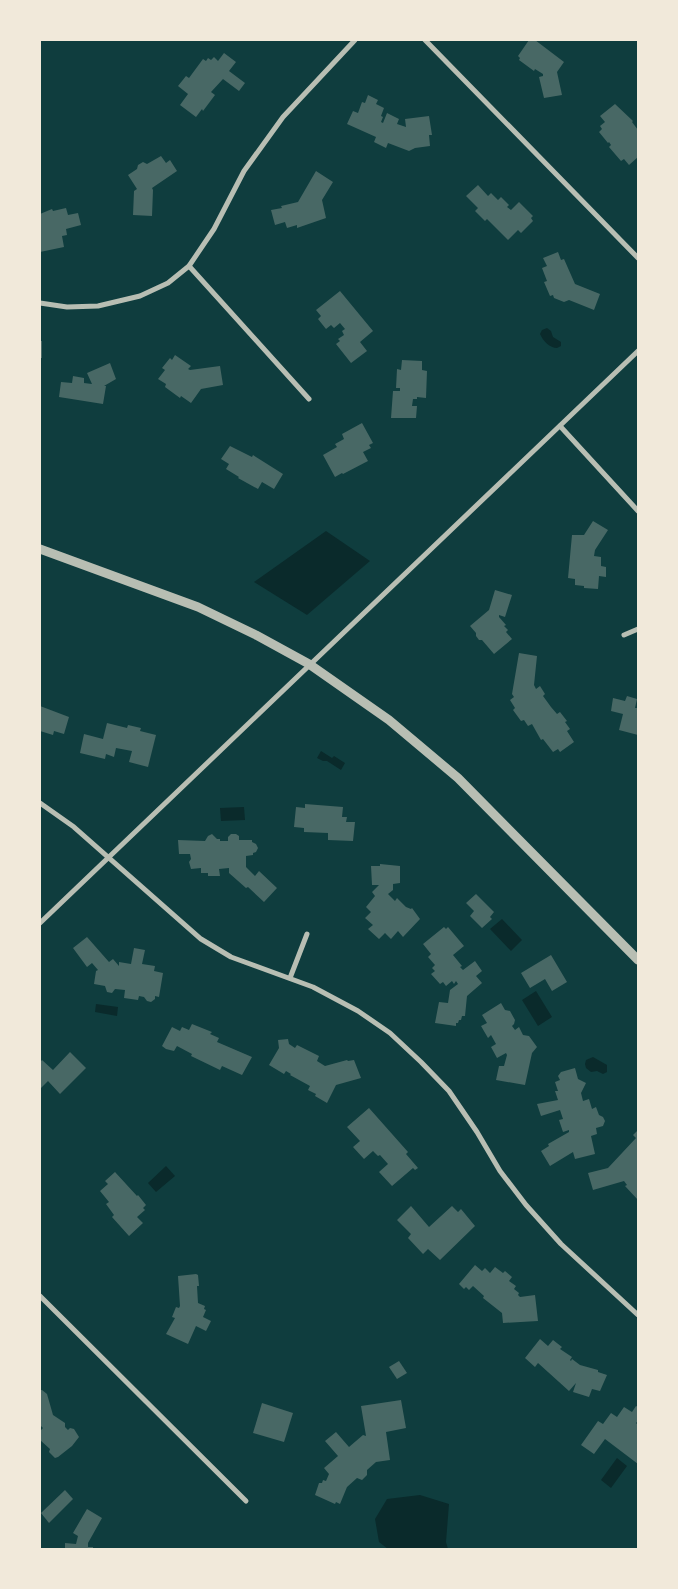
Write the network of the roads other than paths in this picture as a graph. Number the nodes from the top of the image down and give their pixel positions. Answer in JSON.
{"nodes":[{"id":1,"x":355,"y":40,"type":"edge"},
{"id":2,"x":425,"y":40,"type":"edge"},
{"id":3,"x":638,"y":258,"type":"edge"},
{"id":4,"x":189,"y":266,"type":"junction"},
{"id":5,"x":40,"y":303,"type":"edge"},
{"id":6,"x":638,"y":351,"type":"edge"},
{"id":7,"x":310,"y":399,"type":"dead end"},
{"id":8,"x":560,"y":426,"type":"junction"},
{"id":9,"x":638,"y":511,"type":"edge"},
{"id":10,"x":40,"y":550,"type":"edge"},
{"id":11,"x":638,"y":629,"type":"edge"},
{"id":12,"x":624,"y":635,"type":"dead end"},
{"id":13,"x":309,"y":664,"type":"junction"},
{"id":14,"x":40,"y":803,"type":"edge"},
{"id":15,"x":109,"y":857,"type":"junction"},
{"id":16,"x":40,"y":923,"type":"edge"},
{"id":17,"x":307,"y":934,"type":"dead end"},
{"id":18,"x":638,"y":960,"type":"edge"},
{"id":19,"x":290,"y":978,"type":"junction"},
{"id":20,"x":40,"y":1296,"type":"edge"},
{"id":21,"x":638,"y":1315,"type":"edge"},
{"id":22,"x":246,"y":1501,"type":"dead end"}],
"edges":[{"from":1,"to":4,"type":"street"},
{"from":2,"to":3,"type":"street"},
{"from":4,"to":5,"type":"street"},
{"from":4,"to":7,"type":"street"},
{"from":6,"to":8,"type":"street"},
{"from":8,"to":9,"type":"street"},
{"from":8,"to":13,"type":"street"},
{"from":10,"to":13,"type":"street"},
{"from":11,"to":12,"type":"street"},
{"from":13,"to":15,"type":"street"},
{"from":13,"to":18,"type":"street"},
{"from":14,"to":15,"type":"street"},
{"from":15,"to":16,"type":"street"},
{"from":15,"to":19,"type":"street"},
{"from":17,"to":19,"type":"street"},
{"from":19,"to":21,"type":"street"},
{"from":20,"to":22,"type":"street"}]}
